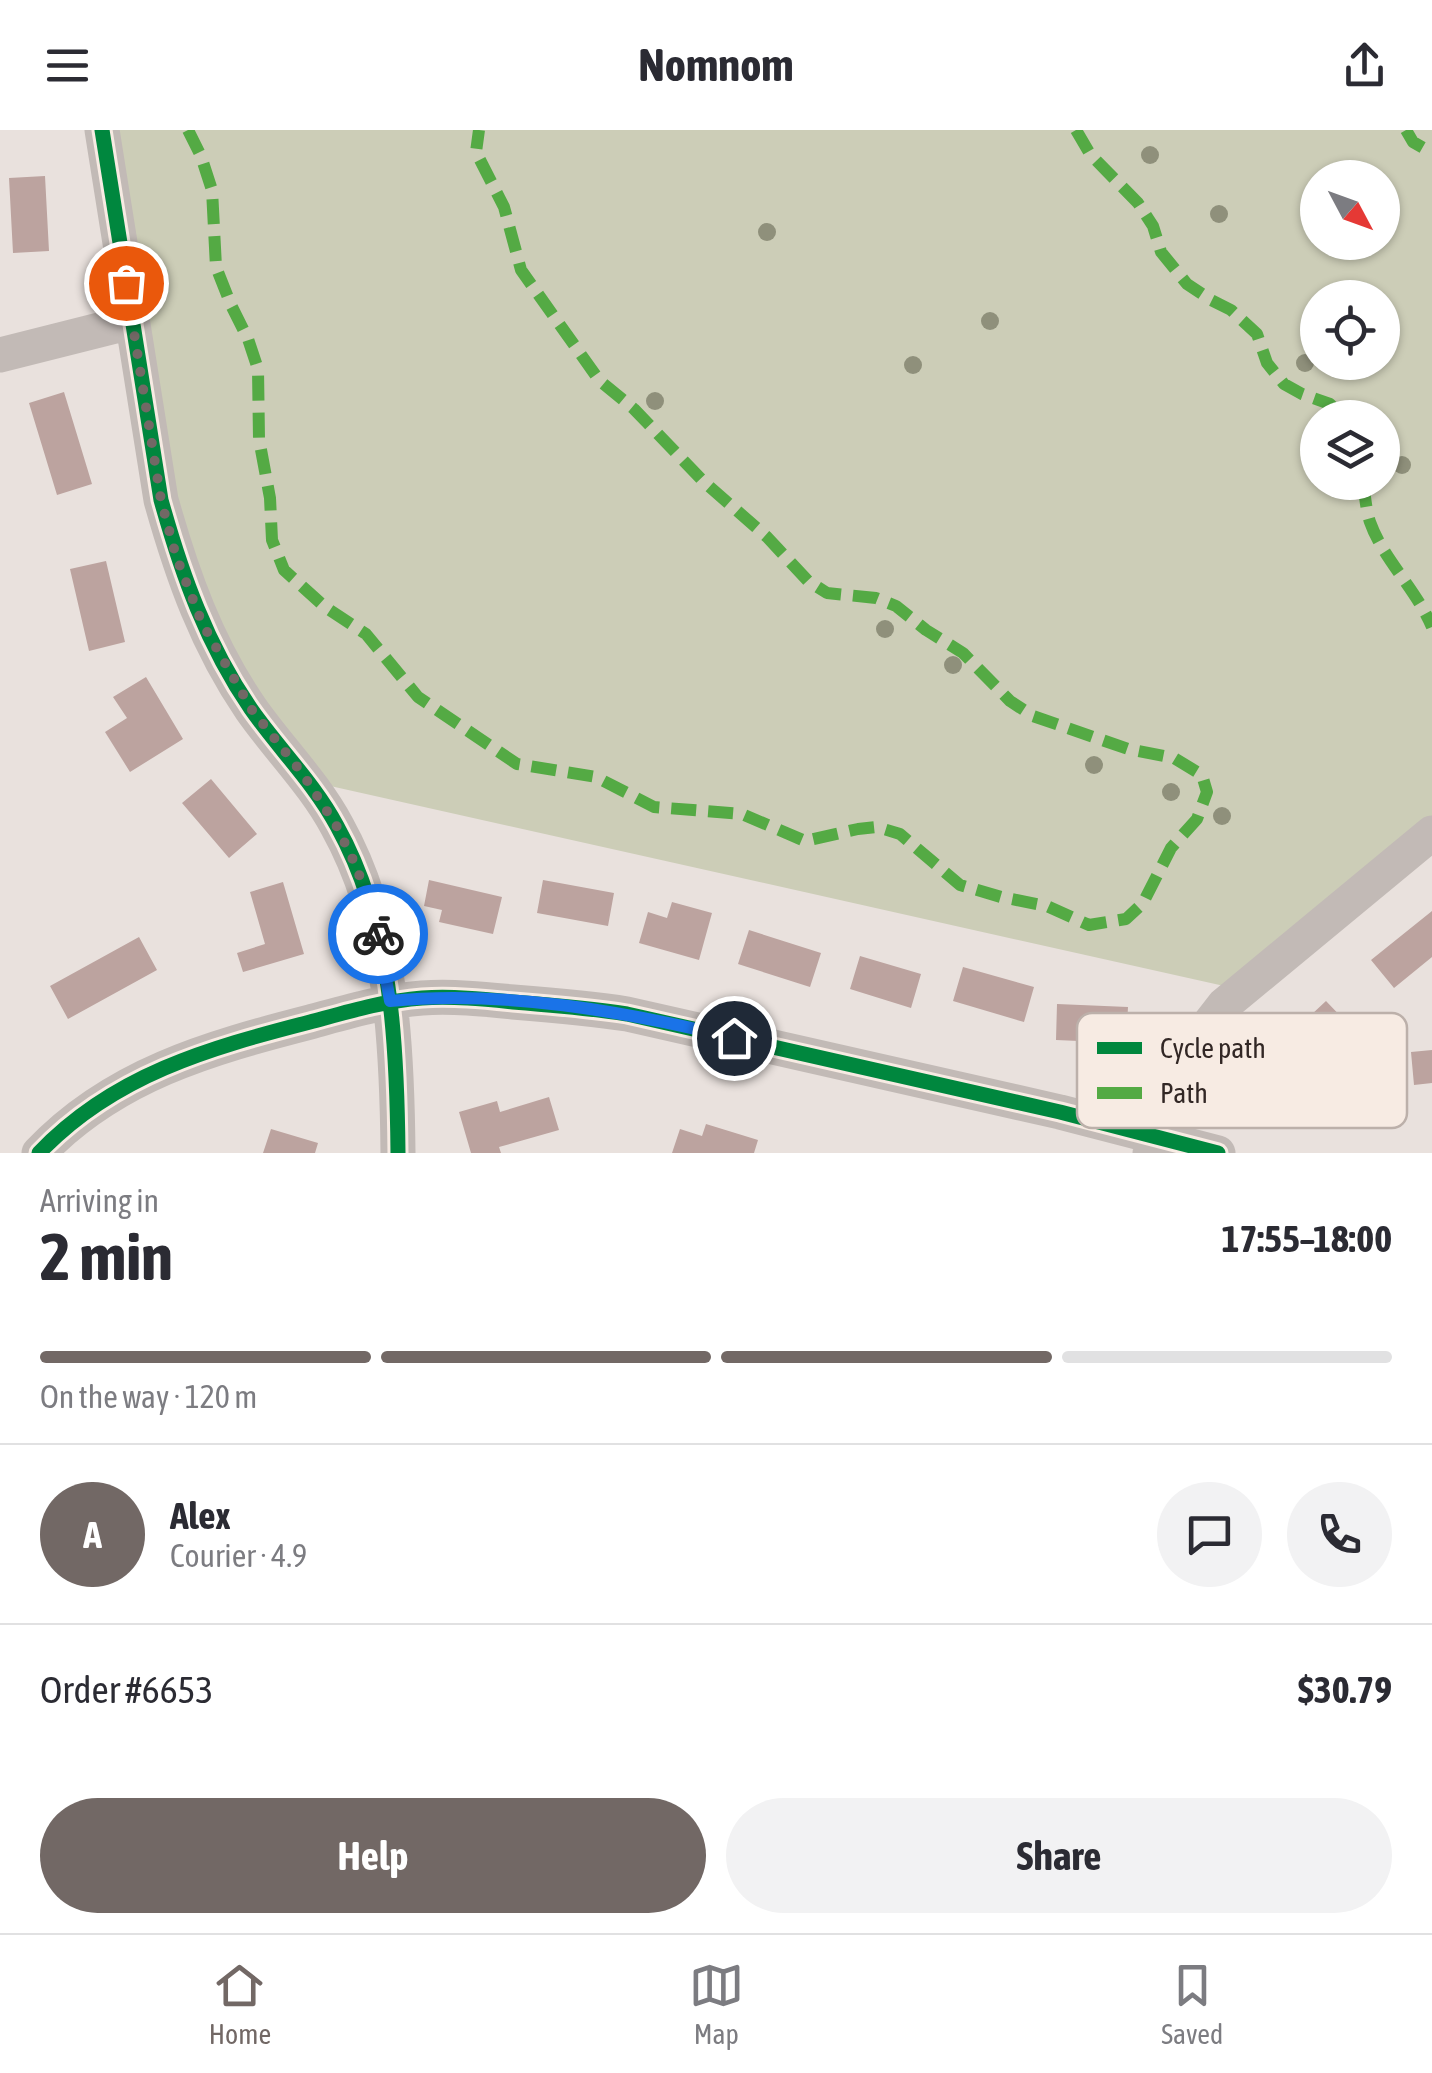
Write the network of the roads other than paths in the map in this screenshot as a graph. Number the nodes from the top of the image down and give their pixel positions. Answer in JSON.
{"nodes":[{"id":1,"x":102,"y":130,"type":"edge"},
{"id":2,"x":131,"y":322,"type":"junction"},
{"id":3,"x":0,"y":355,"type":"edge"},
{"id":4,"x":1432,"y":833,"type":"edge"},
{"id":5,"x":390,"y":1001,"type":"junction"},
{"id":6,"x":1218,"y":1013,"type":"edge"},
{"id":7,"x":1077,"y":1123,"type":"edge"},
{"id":8,"x":1095,"y":1128,"type":"edge"},
{"id":9,"x":1153,"y":1145,"type":"edge"},
{"id":10,"x":39,"y":1153,"type":"edge"},
{"id":11,"x":398,"y":1153,"type":"edge"},
{"id":12,"x":1218,"y":1153,"type":"edge"}],
"edges":[{"from":1,"to":2,"type":"street"},
{"from":2,"to":3,"type":"street"},
{"from":2,"to":5,"type":"street"},
{"from":4,"to":6,"type":"street"},
{"from":5,"to":7,"type":"street"},
{"from":5,"to":10,"type":"street"},
{"from":5,"to":11,"type":"street"},
{"from":8,"to":9,"type":"street"},
{"from":9,"to":12,"type":"street"}]}
